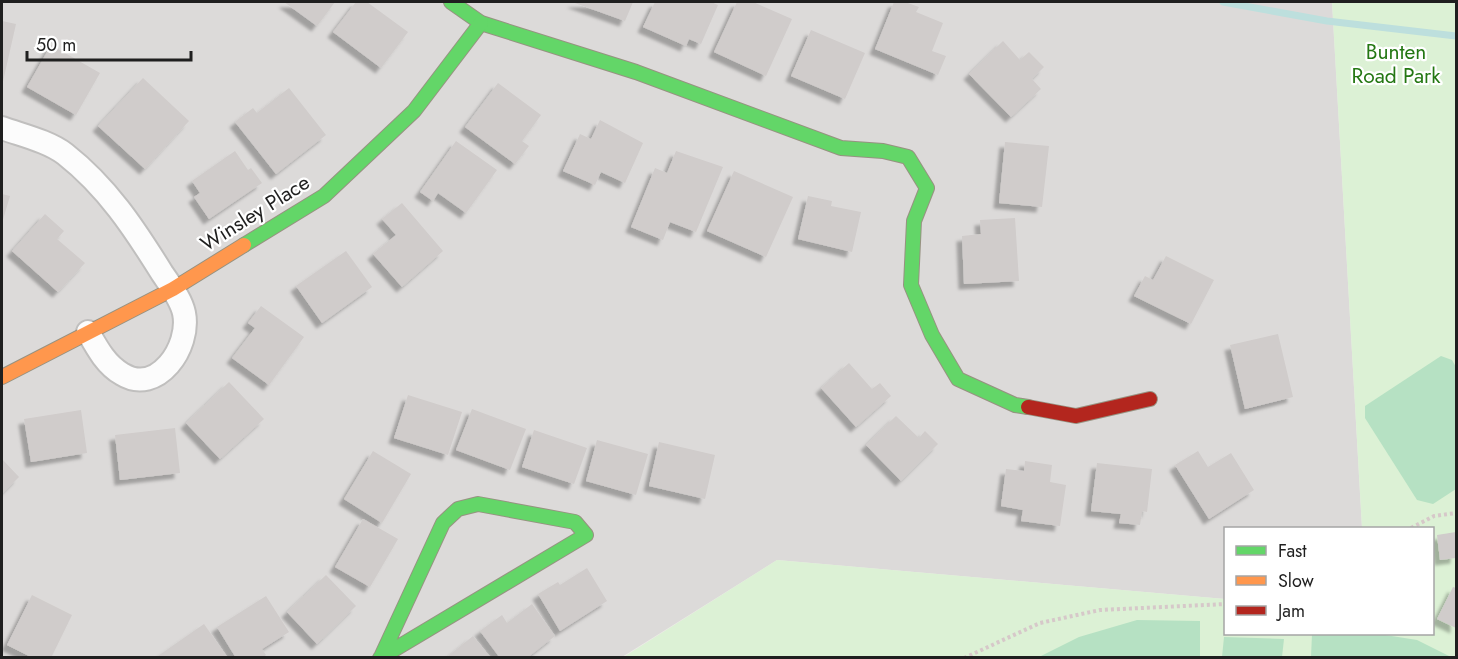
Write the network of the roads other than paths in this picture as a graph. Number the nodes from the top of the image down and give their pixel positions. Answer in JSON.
{"nodes":[{"id":1,"x":451,"y":2,"type":"edge"},
{"id":2,"x":481,"y":23,"type":"junction"},
{"id":3,"x":2,"y":128,"type":"edge"},
{"id":4,"x":173,"y":289,"type":"junction"},
{"id":5,"x":88,"y":332,"type":"junction"},
{"id":6,"x":2,"y":376,"type":"edge"},
{"id":7,"x":1150,"y":399,"type":"dead end"},
{"id":8,"x":380,"y":657,"type":"edge"}],
"edges":[{"from":1,"to":2,"type":"street"},
{"from":2,"to":4,"type":"street","name":"Winsley Place"},
{"from":2,"to":7,"type":"street"},
{"from":3,"to":4,"type":"street"},
{"from":4,"to":5,"type":"street","name":"Winsley Place"},
{"from":4,"to":5,"type":"street"},
{"from":5,"to":6,"type":"street","name":"Winsley Place"},
{"from":8,"to":8,"type":"street"}]}
